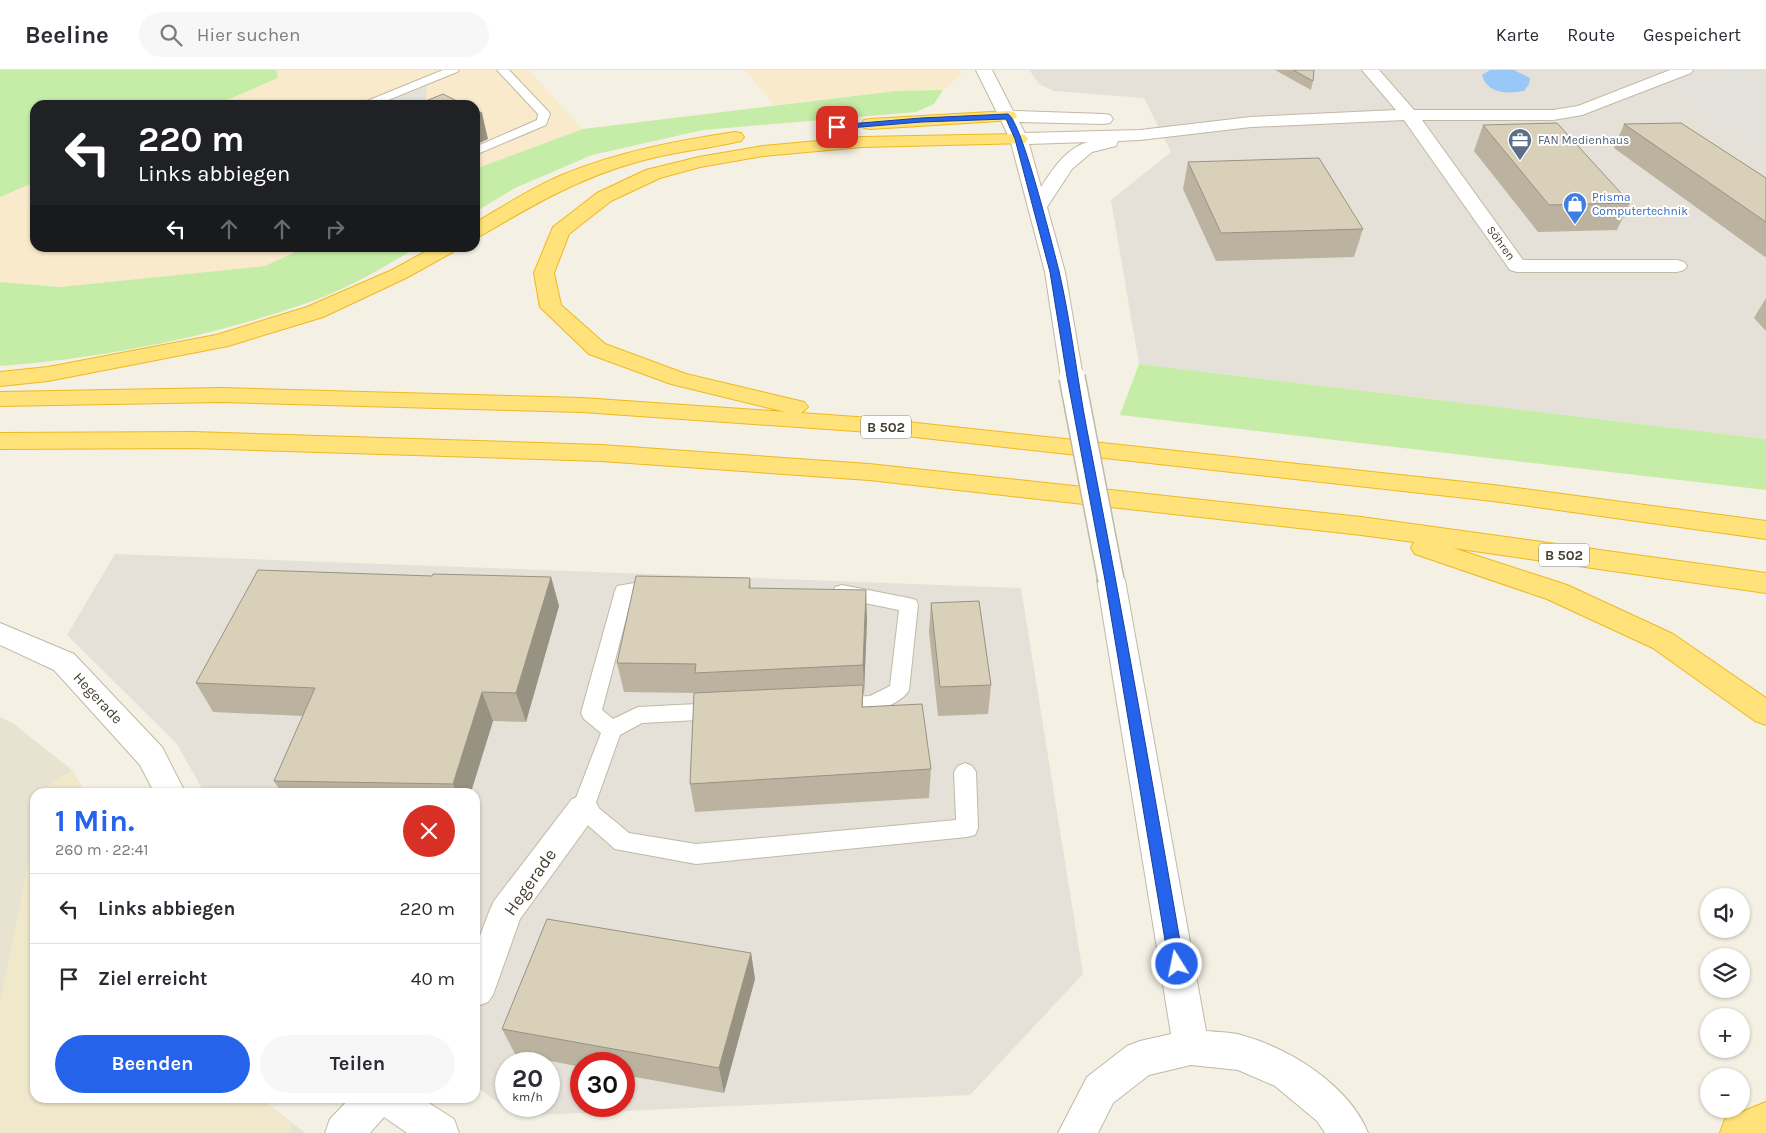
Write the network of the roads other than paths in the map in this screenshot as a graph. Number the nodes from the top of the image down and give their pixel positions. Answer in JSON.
{"nodes":[{"id":1,"x":453,"y":70,"type":"edge"},
{"id":2,"x":503,"y":70,"type":"edge"},
{"id":3,"x":984,"y":70,"type":"edge"},
{"id":4,"x":1370,"y":70,"type":"edge"},
{"id":5,"x":1686,"y":70,"type":"edge"},
{"id":6,"x":378,"y":100,"type":"edge"},
{"id":7,"x":1409,"y":115,"type":"junction"},
{"id":8,"x":1008,"y":116,"type":"junction"},
{"id":9,"x":1251,"y":122,"type":"junction"},
{"id":10,"x":854,"y":125,"type":"dead end"},
{"id":11,"x":753,"y":134,"type":"dead end"},
{"id":12,"x":1140,"y":135,"type":"junction"},
{"id":13,"x":1019,"y":139,"type":"junction"},
{"id":14,"x":480,"y":149,"type":"edge"},
{"id":15,"x":1038,"y":206,"type":"junction"},
{"id":16,"x":480,"y":228,"type":"edge"},
{"id":17,"x":439,"y":252,"type":"edge"},
{"id":18,"x":1677,"y":266,"type":"dead end"},
{"id":19,"x":0,"y":379,"type":"edge"},
{"id":20,"x":0,"y":399,"type":"edge"},
{"id":21,"x":870,"y":425,"type":"junction"},
{"id":22,"x":0,"y":441,"type":"edge"},
{"id":23,"x":1361,"y":526,"type":"junction"},
{"id":24,"x":1766,"y":530,"type":"edge"},
{"id":25,"x":1766,"y":583,"type":"edge"},
{"id":26,"x":672,"y":587,"type":"edge"},
{"id":27,"x":825,"y":592,"type":"edge"},
{"id":28,"x":0,"y":633,"type":"edge"},
{"id":29,"x":814,"y":707,"type":"edge"},
{"id":30,"x":736,"y":710,"type":"edge"},
{"id":31,"x":1766,"y":713,"type":"edge"},
{"id":32,"x":612,"y":730,"type":"junction"},
{"id":33,"x":965,"y":772,"type":"dead end"},
{"id":34,"x":168,"y":788,"type":"edge"},
{"id":35,"x":584,"y":808,"type":"junction"},
{"id":36,"x":480,"y":983,"type":"edge"},
{"id":37,"x":1192,"y":1047,"type":"junction"},
{"id":38,"x":371,"y":1103,"type":"edge"},
{"id":39,"x":396,"y":1103,"type":"edge"},
{"id":40,"x":1766,"y":1121,"type":"edge"},
{"id":41,"x":344,"y":1133,"type":"edge"},
{"id":42,"x":440,"y":1133,"type":"edge"},
{"id":43,"x":1077,"y":1133,"type":"edge"},
{"id":44,"x":1348,"y":1133,"type":"edge"},
{"id":45,"x":1739,"y":1133,"type":"edge"}],
"edges":[{"from":1,"to":6,"type":"lane"},
{"from":2,"to":14,"type":"lane"},
{"from":3,"to":8,"type":"street"},
{"from":4,"to":7,"type":"street","name":"Söhren"},
{"from":5,"to":7,"type":"street"},
{"from":7,"to":9,"type":"street"},
{"from":7,"to":18,"type":"street","name":"Söhren"},
{"from":8,"to":9,"type":"street"},
{"from":8,"to":10,"type":"highway"},
{"from":8,"to":13,"type":"street"},
{"from":9,"to":12,"type":"street"},
{"from":11,"to":16,"type":"highway"},
{"from":12,"to":13,"type":"street"},
{"from":12,"to":15,"type":"street"},
{"from":13,"to":15,"type":"street"},
{"from":13,"to":21,"type":"highway"},
{"from":15,"to":37,"type":"street","bridge":true},
{"from":17,"to":19,"type":"highway"},
{"from":20,"to":21,"type":"highway","number":"B 502"},
{"from":21,"to":24,"type":"highway","number":"B 502"},
{"from":22,"to":23,"type":"highway","number":"B 502"},
{"from":23,"to":25,"type":"highway","number":"B 502"},
{"from":23,"to":31,"type":"highway"},
{"from":26,"to":32,"type":"lane"},
{"from":27,"to":29,"type":"lane"},
{"from":28,"to":34,"type":"street","name":"Hegerade"},
{"from":30,"to":32,"type":"lane"},
{"from":32,"to":35,"type":"lane"},
{"from":33,"to":35,"type":"lane"},
{"from":35,"to":36,"type":"street","name":"Hegerade"},
{"from":37,"to":43,"type":"street"},
{"from":37,"to":44,"type":"street"},
{"from":38,"to":41,"type":"street"},
{"from":39,"to":42,"type":"street"},
{"from":40,"to":45,"type":"highway"}]}
